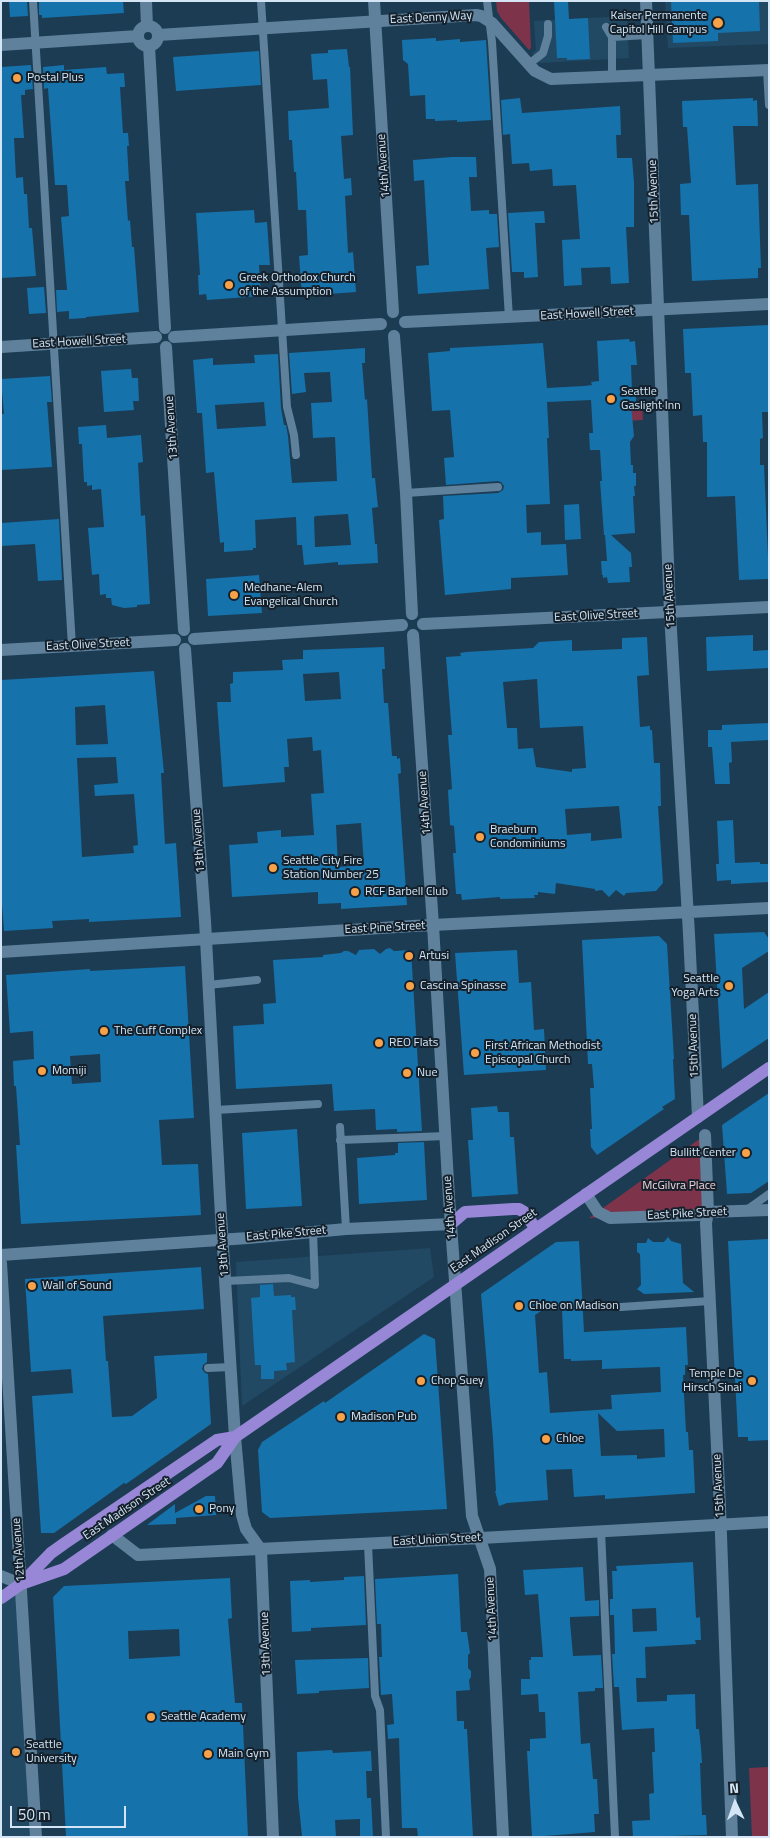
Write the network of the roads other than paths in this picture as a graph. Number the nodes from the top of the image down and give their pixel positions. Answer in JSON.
{"nodes":[{"id":1,"x":34,"y":1,"type":"edge"},
{"id":2,"x":146,"y":1,"type":"edge"},
{"id":3,"x":260,"y":1,"type":"edge"},
{"id":4,"x":374,"y":1,"type":"edge"},
{"id":5,"x":487,"y":1,"type":"edge"},
{"id":6,"x":646,"y":1,"type":"edge"},
{"id":7,"x":488,"y":20,"type":"junction"},
{"id":8,"x":375,"y":21,"type":"junction"},
{"id":9,"x":548,"y":24,"type":"dead end"},
{"id":10,"x":147,"y":26,"type":"junction"},
{"id":11,"x":606,"y":27,"type":"dead end"},
{"id":12,"x":262,"y":28,"type":"junction"},
{"id":13,"x":648,"y":35,"type":"junction"},
{"id":14,"x":138,"y":36,"type":"junction"},
{"id":15,"x":158,"y":36,"type":"junction"},
{"id":16,"x":612,"y":37,"type":"junction"},
{"id":17,"x":36,"y":42,"type":"junction"},
{"id":18,"x":1,"y":45,"type":"edge"},
{"id":19,"x":149,"y":46,"type":"junction"},
{"id":20,"x":529,"y":64,"type":"junction"},
{"id":21,"x":768,"y":70,"type":"edge"},
{"id":22,"x":650,"y":76,"type":"junction"},
{"id":23,"x":612,"y":77,"type":"junction"},
{"id":24,"x":769,"y":105,"type":"edge"},
{"id":25,"x":769,"y":304,"type":"edge"},
{"id":26,"x":658,"y":310,"type":"junction"},
{"id":27,"x":393,"y":312,"type":"junction"},
{"id":28,"x":509,"y":318,"type":"junction"},
{"id":29,"x":406,"y":322,"type":"junction"},
{"id":30,"x":381,"y":324,"type":"junction"},
{"id":31,"x":282,"y":329,"type":"junction"},
{"id":32,"x":394,"y":336,"type":"junction"},
{"id":33,"x":165,"y":337,"type":"junction"},
{"id":34,"x":53,"y":343,"type":"junction"},
{"id":35,"x":1,"y":347,"type":"edge"},
{"id":36,"x":296,"y":455,"type":"dead end"},
{"id":37,"x":498,"y":487,"type":"dead end"},
{"id":38,"x":406,"y":493,"type":"junction"},
{"id":39,"x":769,"y":607,"type":"edge"},
{"id":40,"x":670,"y":613,"type":"junction"},
{"id":41,"x":412,"y":614,"type":"junction"},
{"id":42,"x":423,"y":624,"type":"junction"},
{"id":43,"x":402,"y":625,"type":"junction"},
{"id":44,"x":184,"y":630,"type":"junction"},
{"id":45,"x":413,"y":636,"type":"junction"},
{"id":46,"x":194,"y":639,"type":"junction"},
{"id":47,"x":175,"y":640,"type":"junction"},
{"id":48,"x":72,"y":646,"type":"junction"},
{"id":49,"x":185,"y":649,"type":"junction"},
{"id":50,"x":1,"y":650,"type":"edge"},
{"id":51,"x":769,"y":908,"type":"edge"},
{"id":52,"x":688,"y":912,"type":"junction"},
{"id":53,"x":433,"y":926,"type":"junction"},
{"id":54,"x":206,"y":939,"type":"junction"},
{"id":55,"x":1,"y":952,"type":"edge"},
{"id":56,"x":257,"y":980,"type":"dead end"},
{"id":57,"x":208,"y":985,"type":"junction"},
{"id":58,"x":769,"y":1068,"type":"edge"},
{"id":59,"x":318,"y":1104,"type":"dead end"},
{"id":60,"x":216,"y":1110,"type":"junction"},
{"id":61,"x":698,"y":1117,"type":"junction"},
{"id":62,"x":340,"y":1127,"type":"dead end"},
{"id":63,"x":705,"y":1135,"type":"dead end"},
{"id":64,"x":446,"y":1136,"type":"junction"},
{"id":65,"x":340,"y":1140,"type":"junction"},
{"id":66,"x":586,"y":1194,"type":"junction"},
{"id":67,"x":769,"y":1194,"type":"edge"},
{"id":68,"x":747,"y":1210,"type":"junction"},
{"id":69,"x":769,"y":1210,"type":"edge"},
{"id":70,"x":708,"y":1212,"type":"junction"},
{"id":71,"x":451,"y":1224,"type":"junction"},
{"id":72,"x":346,"y":1229,"type":"junction"},
{"id":73,"x":536,"y":1229,"type":"junction"},
{"id":74,"x":313,"y":1232,"type":"junction"},
{"id":75,"x":222,"y":1239,"type":"junction"},
{"id":76,"x":1,"y":1255,"type":"edge"},
{"id":77,"x":1,"y":1263,"type":"edge"},
{"id":78,"x":226,"y":1281,"type":"junction"},
{"id":79,"x":455,"y":1285,"type":"junction"},
{"id":80,"x":710,"y":1301,"type":"junction"},
{"id":81,"x":621,"y":1307,"type":"dead end"},
{"id":82,"x":231,"y":1367,"type":"junction"},
{"id":83,"x":208,"y":1368,"type":"dead end"},
{"id":84,"x":235,"y":1437,"type":"junction"},
{"id":85,"x":769,"y":1522,"type":"edge"},
{"id":86,"x":721,"y":1524,"type":"junction"},
{"id":87,"x":601,"y":1530,"type":"junction"},
{"id":88,"x":112,"y":1535,"type":"junction"},
{"id":89,"x":481,"y":1538,"type":"junction"},
{"id":90,"x":368,"y":1544,"type":"junction"},
{"id":91,"x":261,"y":1550,"type":"junction"},
{"id":92,"x":1,"y":1576,"type":"edge"},
{"id":93,"x":21,"y":1584,"type":"junction"},
{"id":94,"x":1,"y":1598,"type":"edge"},
{"id":95,"x":36,"y":1837,"type":"edge"},
{"id":96,"x":273,"y":1837,"type":"edge"},
{"id":97,"x":386,"y":1837,"type":"edge"},
{"id":98,"x":503,"y":1837,"type":"edge"},
{"id":99,"x":615,"y":1837,"type":"edge"},
{"id":100,"x":732,"y":1837,"type":"edge"}],
"edges":[{"from":1,"to":17,"type":"lane"},
{"from":2,"to":10,"type":"street"},
{"from":3,"to":12,"type":"lane"},
{"from":4,"to":8,"type":"street","name":"14th Avenue"},
{"from":5,"to":7,"type":"lane"},
{"from":6,"to":13,"type":"street","name":"15th Avenue"},
{"from":7,"to":8,"type":"street","name":"East Denny Way"},
{"from":7,"to":20,"type":"street","name":"East Denny Way"},
{"from":7,"to":28,"type":"lane"},
{"from":8,"to":12,"type":"street","name":"East Denny Way"},
{"from":8,"to":27,"type":"street","name":"14th Avenue"},
{"from":9,"to":20,"type":"lane"},
{"from":10,"to":14,"type":"street"},
{"from":10,"to":15,"type":"street"},
{"from":11,"to":16,"type":"lane"},
{"from":12,"to":15,"type":"street","name":"East Denny Way"},
{"from":12,"to":31,"type":"lane"},
{"from":13,"to":16,"type":"lane"},
{"from":13,"to":22,"type":"street","name":"15th Avenue"},
{"from":14,"to":17,"type":"street"},
{"from":14,"to":19,"type":"street"},
{"from":15,"to":19,"type":"street"},
{"from":16,"to":23,"type":"lane"},
{"from":17,"to":18,"type":"street"},
{"from":17,"to":34,"type":"lane"},
{"from":19,"to":33,"type":"street","name":"13th Avenue"},
{"from":20,"to":23,"type":"street","name":"East Denny Way"},
{"from":21,"to":22,"type":"street","name":"East Denny Way"},
{"from":21,"to":24,"type":"lane"},
{"from":22,"to":23,"type":"street","name":"East Denny Way"},
{"from":22,"to":26,"type":"street","name":"15th Avenue"},
{"from":25,"to":26,"type":"street","name":"East Howell Street"},
{"from":26,"to":28,"type":"street","name":"East Howell Street"},
{"from":26,"to":40,"type":"street","name":"15th Avenue"},
{"from":27,"to":29,"type":"street"},
{"from":27,"to":30,"type":"street"},
{"from":28,"to":29,"type":"street","name":"East Howell Street"},
{"from":29,"to":32,"type":"street"},
{"from":30,"to":31,"type":"street","name":"East Howell Street"},
{"from":30,"to":32,"type":"street"},
{"from":31,"to":33,"type":"street","name":"East Howell Street"},
{"from":31,"to":36,"type":"lane"},
{"from":32,"to":38,"type":"street"},
{"from":33,"to":34,"type":"street","name":"East Howell Street"},
{"from":33,"to":44,"type":"street","name":"13th Avenue"},
{"from":34,"to":35,"type":"street","name":"East Howell Street"},
{"from":34,"to":48,"type":"lane"},
{"from":37,"to":38,"type":"lane"},
{"from":38,"to":41,"type":"street"},
{"from":39,"to":40,"type":"street","name":"East Olive Street"},
{"from":40,"to":42,"type":"street","name":"East Olive Street"},
{"from":40,"to":52,"type":"street","name":"15th Avenue"},
{"from":41,"to":42,"type":"street"},
{"from":41,"to":43,"type":"street"},
{"from":42,"to":45,"type":"street"},
{"from":43,"to":45,"type":"street"},
{"from":43,"to":46,"type":"street"},
{"from":44,"to":46,"type":"street"},
{"from":44,"to":47,"type":"street"},
{"from":45,"to":53,"type":"street","name":"14th Avenue"},
{"from":46,"to":49,"type":"street"},
{"from":47,"to":48,"type":"street","name":"East Olive Street"},
{"from":47,"to":49,"type":"street"},
{"from":48,"to":50,"type":"street","name":"East Olive Street"},
{"from":49,"to":54,"type":"street","name":"13th Avenue"},
{"from":51,"to":52,"type":"street","name":"East Pine Street"},
{"from":52,"to":53,"type":"street","name":"East Pine Street"},
{"from":52,"to":61,"type":"street","name":"15th Avenue"},
{"from":53,"to":54,"type":"street","name":"East Pine Street"},
{"from":53,"to":64,"type":"street","name":"14th Avenue"},
{"from":54,"to":55,"type":"street","name":"East Pine Street"},
{"from":54,"to":57,"type":"street","name":"13th Avenue"},
{"from":56,"to":57,"type":"lane"},
{"from":57,"to":60,"type":"street","name":"13th Avenue"},
{"from":58,"to":61,"type":"main road","name":"East Madison Street"},
{"from":59,"to":60,"type":"lane"},
{"from":60,"to":75,"type":"street","name":"13th Avenue"},
{"from":61,"to":66,"type":"main road","name":"East Madison Street"},
{"from":62,"to":65,"type":"lane"},
{"from":63,"to":70,"type":"street","name":"15th Avenue"},
{"from":64,"to":65,"type":"lane"},
{"from":64,"to":71,"type":"street","name":"14th Avenue"},
{"from":65,"to":72,"type":"lane"},
{"from":66,"to":70,"type":"street","name":"East Pike Street"},
{"from":66,"to":73,"type":"main road","name":"East Madison Street"},
{"from":67,"to":68,"type":"lane"},
{"from":68,"to":69,"type":"street","name":"East Pike Street"},
{"from":68,"to":70,"type":"street","name":"East Pike Street"},
{"from":70,"to":80,"type":"street","name":"15th Avenue"},
{"from":71,"to":72,"type":"street","name":"East Pike Street"},
{"from":71,"to":73,"type":"main road"},
{"from":71,"to":79,"type":"street","name":"14th Avenue"},
{"from":72,"to":74,"type":"street","name":"East Pike Street"},
{"from":73,"to":79,"type":"main road","name":"East Madison Street"},
{"from":74,"to":75,"type":"street","name":"East Pike Street"},
{"from":74,"to":78,"type":"lane"},
{"from":75,"to":76,"type":"street","name":"East Pike Street"},
{"from":75,"to":78,"type":"street","name":"13th Avenue"},
{"from":77,"to":93,"type":"street","name":"12th Avenue"},
{"from":78,"to":82,"type":"street","name":"13th Avenue"},
{"from":79,"to":84,"type":"main road","name":"East Madison Street"},
{"from":79,"to":89,"type":"street","name":"14th Avenue"},
{"from":80,"to":81,"type":"lane"},
{"from":80,"to":86,"type":"street","name":"15th Avenue"},
{"from":82,"to":83,"type":"lane"},
{"from":82,"to":84,"type":"street","name":"13th Avenue"},
{"from":84,"to":88,"type":"main road","name":"East Madison Street"},
{"from":84,"to":91,"type":"street","name":"13th Avenue"},
{"from":84,"to":93,"type":"main road","name":"East Madison Street"},
{"from":85,"to":86,"type":"street","name":"East Union Street"},
{"from":86,"to":87,"type":"street","name":"East Union Street"},
{"from":86,"to":100,"type":"street","name":"15th Avenue"},
{"from":87,"to":89,"type":"street","name":"East Union Street"},
{"from":87,"to":99,"type":"lane"},
{"from":88,"to":91,"type":"street","name":"East Union Street"},
{"from":88,"to":93,"type":"main road","name":"East Madison Street"},
{"from":89,"to":90,"type":"street","name":"East Union Street"},
{"from":89,"to":98,"type":"street","name":"14th Avenue"},
{"from":90,"to":91,"type":"street","name":"East Union Street"},
{"from":90,"to":97,"type":"lane"},
{"from":91,"to":96,"type":"street","name":"13th Avenue"},
{"from":92,"to":93,"type":"street"},
{"from":93,"to":94,"type":"main road","name":"East Madison Street"},
{"from":93,"to":95,"type":"street","name":"12th Avenue"}]}
